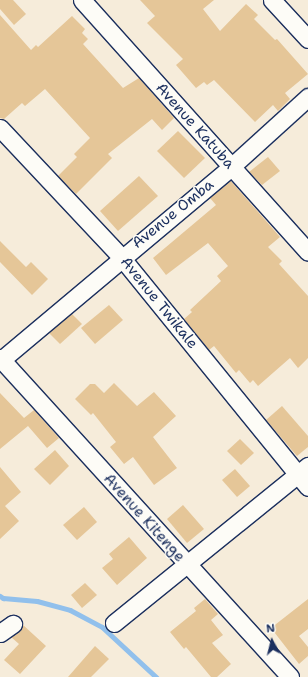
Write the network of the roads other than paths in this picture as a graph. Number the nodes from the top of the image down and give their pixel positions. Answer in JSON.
{"nodes":[{"id":1,"x":82,"y":0,"type":"edge"},
{"id":2,"x":272,"y":0,"type":"edge"},
{"id":3,"x":308,"y":39,"type":"edge"},
{"id":4,"x":308,"y":97,"type":"edge"},
{"id":5,"x":0,"y":128,"type":"edge"},
{"id":6,"x":232,"y":166,"type":"junction"},
{"id":7,"x":308,"y":252,"type":"edge"},
{"id":8,"x":121,"y":257,"type":"junction"},
{"id":9,"x":1,"y":359,"type":"edge"},
{"id":10,"x":305,"y":476,"type":"edge"},
{"id":11,"x":186,"y":565,"type":"junction"},
{"id":12,"x":114,"y":623,"type":"dead end"},
{"id":13,"x":290,"y":677,"type":"edge"}],
"edges":[{"from":1,"to":6,"type":"street","name":"Avenue Katuba"},
{"from":2,"to":3,"type":"street"},
{"from":4,"to":6,"type":"street","name":"Avenue Omba"},
{"from":5,"to":8,"type":"street","name":"Avenue Twikale"},
{"from":6,"to":7,"type":"street","name":"Avenue Katuba"},
{"from":6,"to":8,"type":"street","name":"Avenue Omba"},
{"from":8,"to":9,"type":"street","name":"Avenue Omba"},
{"from":8,"to":10,"type":"street","name":"Avenue Twikale"},
{"from":9,"to":11,"type":"street","name":"Avenue Kitenge"},
{"from":10,"to":11,"type":"street"},
{"from":11,"to":12,"type":"street"},
{"from":11,"to":13,"type":"street","name":"Avenue Kitenge"}]}
